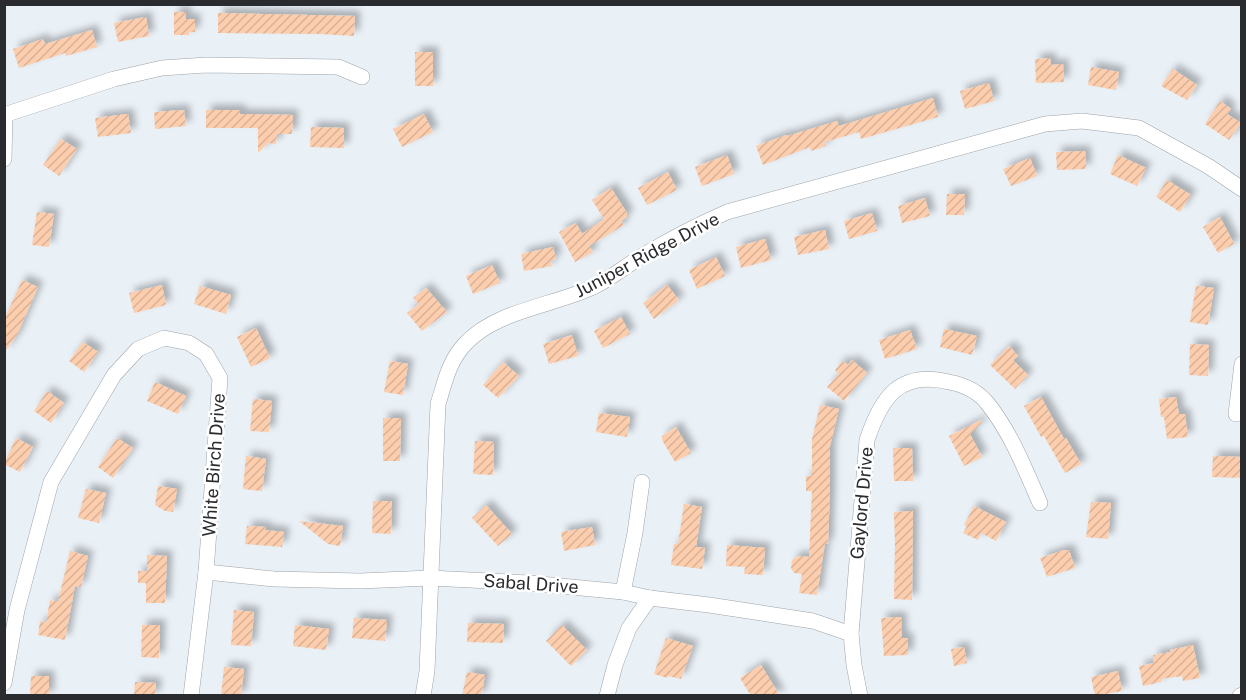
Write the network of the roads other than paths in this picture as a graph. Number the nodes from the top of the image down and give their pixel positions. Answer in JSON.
{"nodes":[{"id":1,"x":362,"y":77,"type":"dead end"},
{"id":2,"x":5,"y":116,"type":"edge"},
{"id":3,"x":4,"y":159,"type":"edge"},
{"id":4,"x":1242,"y":189,"type":"edge"},
{"id":5,"x":1242,"y":364,"type":"edge"},
{"id":6,"x":1236,"y":414,"type":"dead end"},
{"id":7,"x":642,"y":482,"type":"dead end"},
{"id":8,"x":1040,"y":503,"type":"dead end"},
{"id":9,"x":206,"y":572,"type":"junction"},
{"id":10,"x":430,"y":578,"type":"junction"},
{"id":11,"x":623,"y":592,"type":"junction"},
{"id":12,"x":650,"y":598,"type":"junction"},
{"id":13,"x":851,"y":634,"type":"junction"},
{"id":14,"x":4,"y":683,"type":"edge"},
{"id":15,"x":191,"y":696,"type":"edge"},
{"id":16,"x":423,"y":696,"type":"edge"},
{"id":17,"x":608,"y":696,"type":"edge"},
{"id":18,"x":860,"y":696,"type":"edge"}],
"edges":[{"from":1,"to":2,"type":"street"},
{"from":2,"to":3,"type":"street"},
{"from":4,"to":10,"type":"street","name":"Juniper Ridge Drive"},
{"from":5,"to":6,"type":"street"},
{"from":7,"to":11,"type":"street"},
{"from":8,"to":13,"type":"street","name":"Gaylord Drive"},
{"from":9,"to":10,"type":"street","name":"Sabal Drive"},
{"from":9,"to":14,"type":"street","name":"White Birch Drive"},
{"from":9,"to":15,"type":"street","name":"White Birch Drive"},
{"from":10,"to":11,"type":"street","name":"Sabal Drive"},
{"from":10,"to":16,"type":"street","name":"Juniper Ridge Drive"},
{"from":11,"to":12,"type":"street","name":"Sabal Drive"},
{"from":12,"to":13,"type":"street","name":"Sabal Drive"},
{"from":12,"to":17,"type":"street"},
{"from":13,"to":18,"type":"street","name":"Gaylord Drive"}]}
